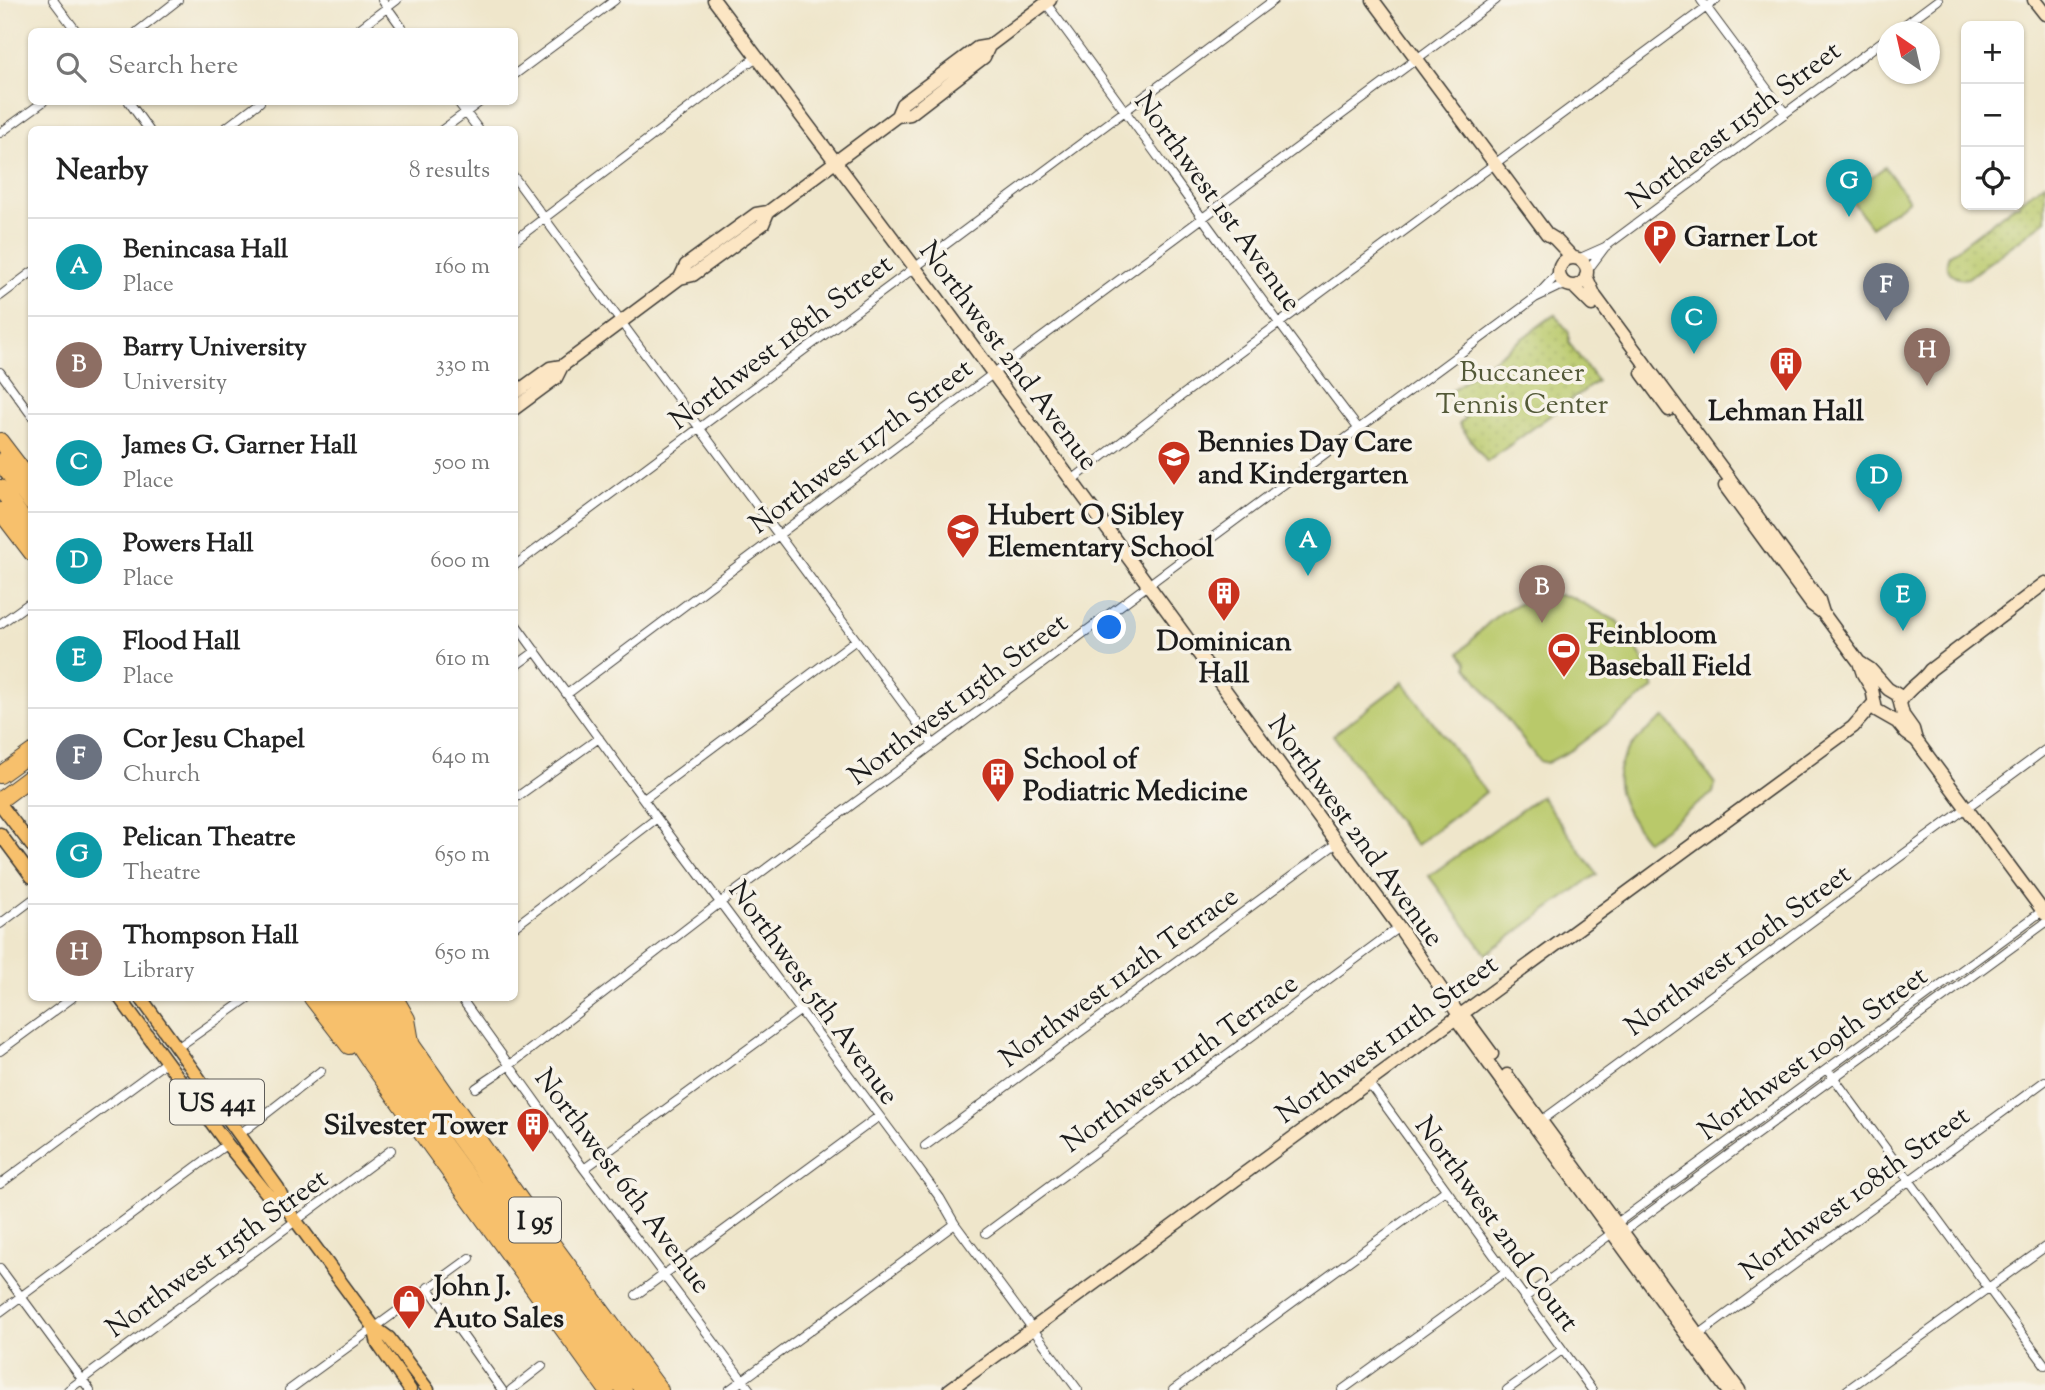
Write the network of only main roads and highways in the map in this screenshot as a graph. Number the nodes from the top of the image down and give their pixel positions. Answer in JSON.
{"nodes":[{"id":1,"x":0,"y":441,"type":"edge"},
{"id":2,"x":0,"y":462,"type":"edge"},
{"id":3,"x":28,"y":478,"type":"edge"},
{"id":4,"x":0,"y":488,"type":"edge"},
{"id":5,"x":28,"y":499,"type":"edge"},
{"id":6,"x":0,"y":511,"type":"edge"},
{"id":7,"x":28,"y":526,"type":"edge"},
{"id":8,"x":28,"y":548,"type":"edge"},
{"id":9,"x":28,"y":754,"type":"edge"},
{"id":10,"x":0,"y":775,"type":"edge"},
{"id":11,"x":28,"y":779,"type":"edge"},
{"id":12,"x":0,"y":802,"type":"edge"},
{"id":13,"x":0,"y":834,"type":"edge"},
{"id":14,"x":28,"y":840,"type":"edge"},
{"id":15,"x":28,"y":872,"type":"edge"},
{"id":16,"x":122,"y":1001,"type":"edge"},
{"id":17,"x":133,"y":1001,"type":"edge"},
{"id":18,"x":143,"y":1001,"type":"edge"},
{"id":19,"x":314,"y":1001,"type":"edge"},
{"id":20,"x":330,"y":1001,"type":"edge"},
{"id":21,"x":345,"y":1001,"type":"edge"},
{"id":22,"x":364,"y":1001,"type":"edge"},
{"id":23,"x":381,"y":1001,"type":"edge"},
{"id":24,"x":397,"y":1001,"type":"edge"},
{"id":25,"x":157,"y":1020,"type":"junction"},
{"id":26,"x":412,"y":1047,"type":"junction"},
{"id":27,"x":451,"y":1175,"type":"junction"},
{"id":28,"x":288,"y":1210,"type":"junction"},
{"id":29,"x":374,"y":1327,"type":"junction"},
{"id":30,"x":410,"y":1390,"type":"edge"},
{"id":31,"x":428,"y":1390,"type":"edge"},
{"id":32,"x":607,"y":1390,"type":"edge"},
{"id":33,"x":624,"y":1390,"type":"edge"},
{"id":34,"x":643,"y":1390,"type":"edge"},
{"id":35,"x":660,"y":1390,"type":"edge"}],
"edges":[{"from":1,"to":3,"type":"highway"},
{"from":2,"to":5,"type":"highway"},
{"from":4,"to":7,"type":"highway"},
{"from":6,"to":8,"type":"highway"},
{"from":9,"to":10,"type":"highway"},
{"from":11,"to":12,"type":"highway"},
{"from":12,"to":14,"type":"main road"},
{"from":13,"to":15,"type":"main road"},
{"from":16,"to":28,"type":"main road","number":"US 441"},
{"from":17,"to":25,"type":"main road"},
{"from":18,"to":25,"type":"main road","number":"US 441"},
{"from":19,"to":27,"type":"highway"},
{"from":20,"to":27,"type":"highway","number":"I 95"},
{"from":21,"to":33,"type":"highway"},
{"from":22,"to":34,"type":"highway"},
{"from":23,"to":26,"type":"highway","number":"I 95"},
{"from":24,"to":26,"type":"highway"},
{"from":25,"to":28,"type":"main road","number":"US 441"},
{"from":26,"to":35,"type":"highway","number":"I 95"},
{"from":27,"to":32,"type":"highway","number":"I 95"},
{"from":28,"to":29,"type":"main road","number":"US 441"},
{"from":29,"to":30,"type":"main road","number":"US 441"},
{"from":29,"to":31,"type":"main road","number":"US 441"}]}
